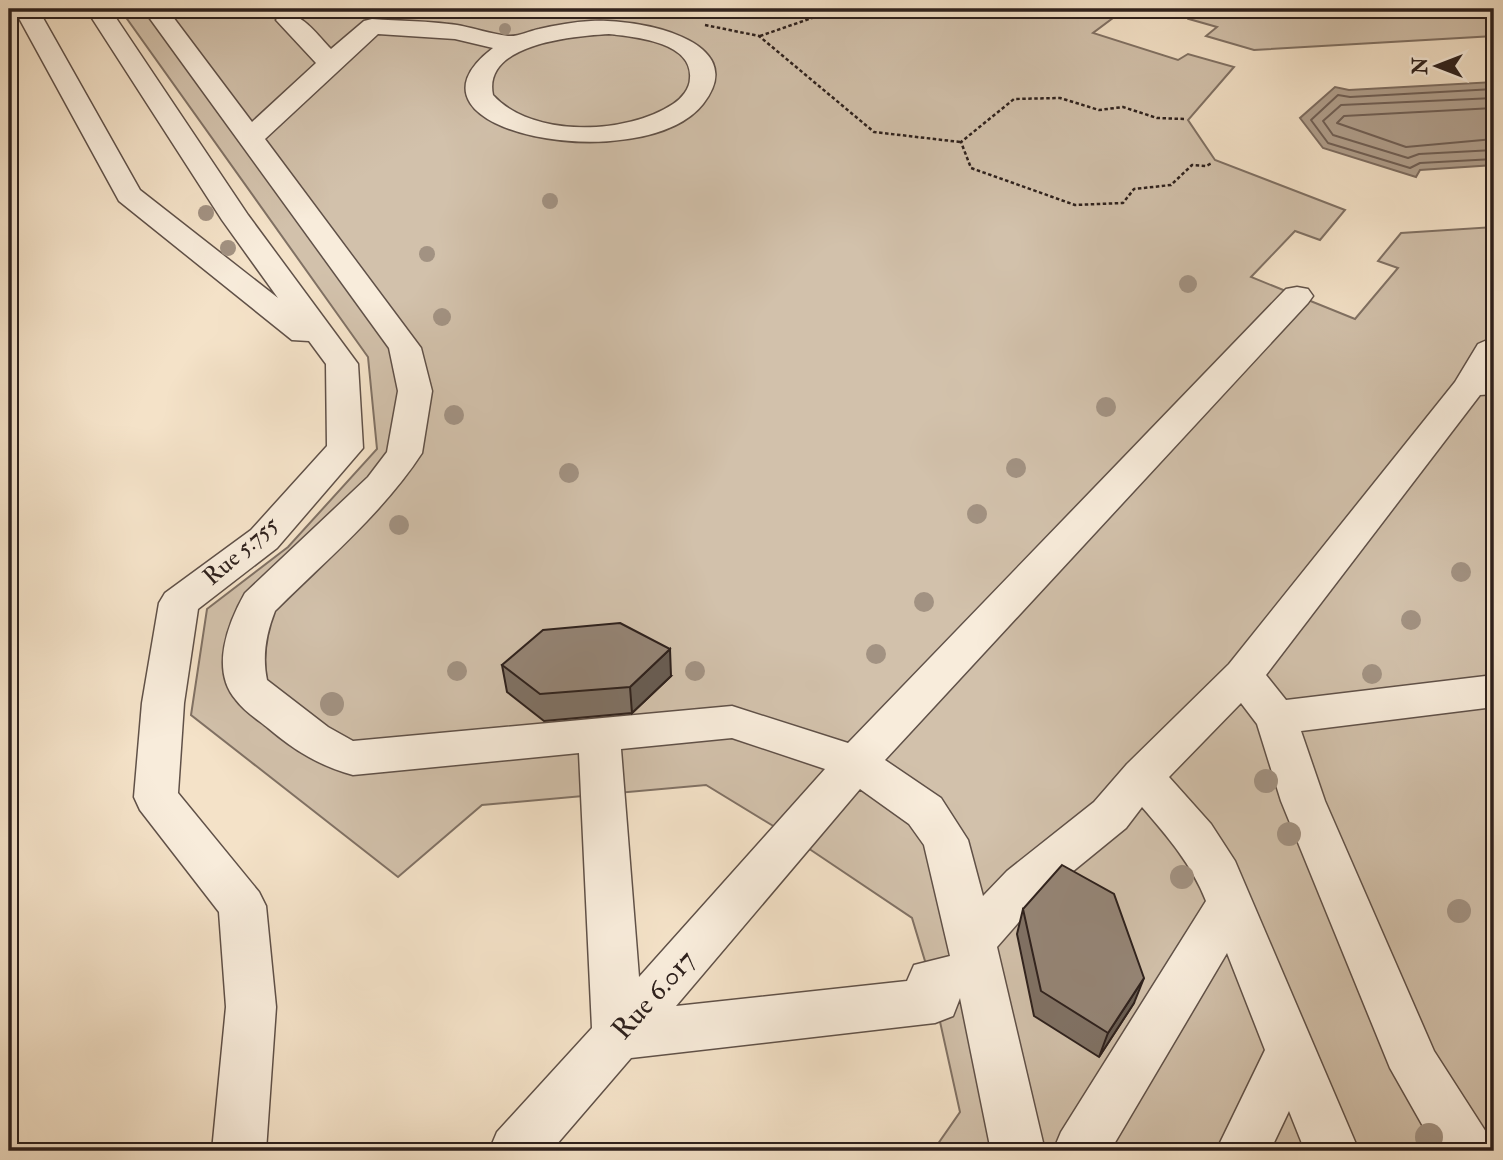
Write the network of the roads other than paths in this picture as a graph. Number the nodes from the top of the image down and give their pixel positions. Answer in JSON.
{"nodes":[{"id":1,"x":26,"y":9,"type":"edge"},
{"id":2,"x":98,"y":9,"type":"edge"},
{"id":3,"x":155,"y":9,"type":"edge"},
{"id":4,"x":288,"y":20,"type":"dead end"},
{"id":5,"x":515,"y":45,"type":"junction"},
{"id":6,"x":330,"y":63,"type":"junction"},
{"id":7,"x":249,"y":139,"type":"junction"},
{"id":8,"x":1297,"y":296,"type":"dead end"},
{"id":9,"x":1494,"y":347,"type":"edge"},
{"id":10,"x":342,"y":364,"type":"junction"},
{"id":11,"x":1482,"y":385,"type":"edge"},
{"id":12,"x":1244,"y":676,"type":"junction"},
{"id":13,"x":1493,"y":693,"type":"edge"},
{"id":14,"x":1276,"y":719,"type":"junction"},
{"id":15,"x":599,"y":735,"type":"junction"},
{"id":16,"x":856,"y":763,"type":"junction"},
{"id":17,"x":1142,"y":776,"type":"junction"},
{"id":18,"x":1231,"y":903,"type":"junction"},
{"id":19,"x":975,"y":958,"type":"junction"},
{"id":20,"x":618,"y":1036,"type":"junction"},
{"id":21,"x":1290,"y":1054,"type":"junction"},
{"id":22,"x":239,"y":1151,"type":"edge"},
{"id":23,"x":516,"y":1151,"type":"edge"},
{"id":24,"x":1018,"y":1151,"type":"edge"},
{"id":25,"x":1080,"y":1151,"type":"edge"},
{"id":26,"x":1243,"y":1151,"type":"edge"},
{"id":27,"x":1332,"y":1151,"type":"edge"},
{"id":28,"x":1467,"y":1151,"type":"edge"}],
"edges":[{"from":1,"to":10,"type":"lane"},
{"from":2,"to":10,"type":"lane"},
{"from":3,"to":7,"type":"lane"},
{"from":4,"to":6,"type":"lane"},
{"from":5,"to":5,"type":"lane"},
{"from":5,"to":6,"type":"lane"},
{"from":6,"to":7,"type":"lane"},
{"from":7,"to":15,"type":"lane"},
{"from":8,"to":16,"type":"lane","name":"Rue 6.017"},
{"from":9,"to":11,"type":"lane"},
{"from":10,"to":22,"type":"lane","name":"Rue 5.755"},
{"from":11,"to":12,"type":"lane"},
{"from":12,"to":14,"type":"lane"},
{"from":12,"to":17,"type":"lane"},
{"from":13,"to":14,"type":"lane"},
{"from":14,"to":28,"type":"lane"},
{"from":15,"to":16,"type":"lane"},
{"from":15,"to":20,"type":"lane"},
{"from":16,"to":19,"type":"lane"},
{"from":16,"to":20,"type":"lane","name":"Rue 6.017"},
{"from":17,"to":18,"type":"lane"},
{"from":17,"to":19,"type":"lane"},
{"from":18,"to":21,"type":"lane"},
{"from":18,"to":25,"type":"lane"},
{"from":19,"to":20,"type":"lane"},
{"from":19,"to":24,"type":"lane"},
{"from":20,"to":23,"type":"lane","name":"Rue 6.017"},
{"from":21,"to":26,"type":"lane"},
{"from":21,"to":27,"type":"lane"}]}
